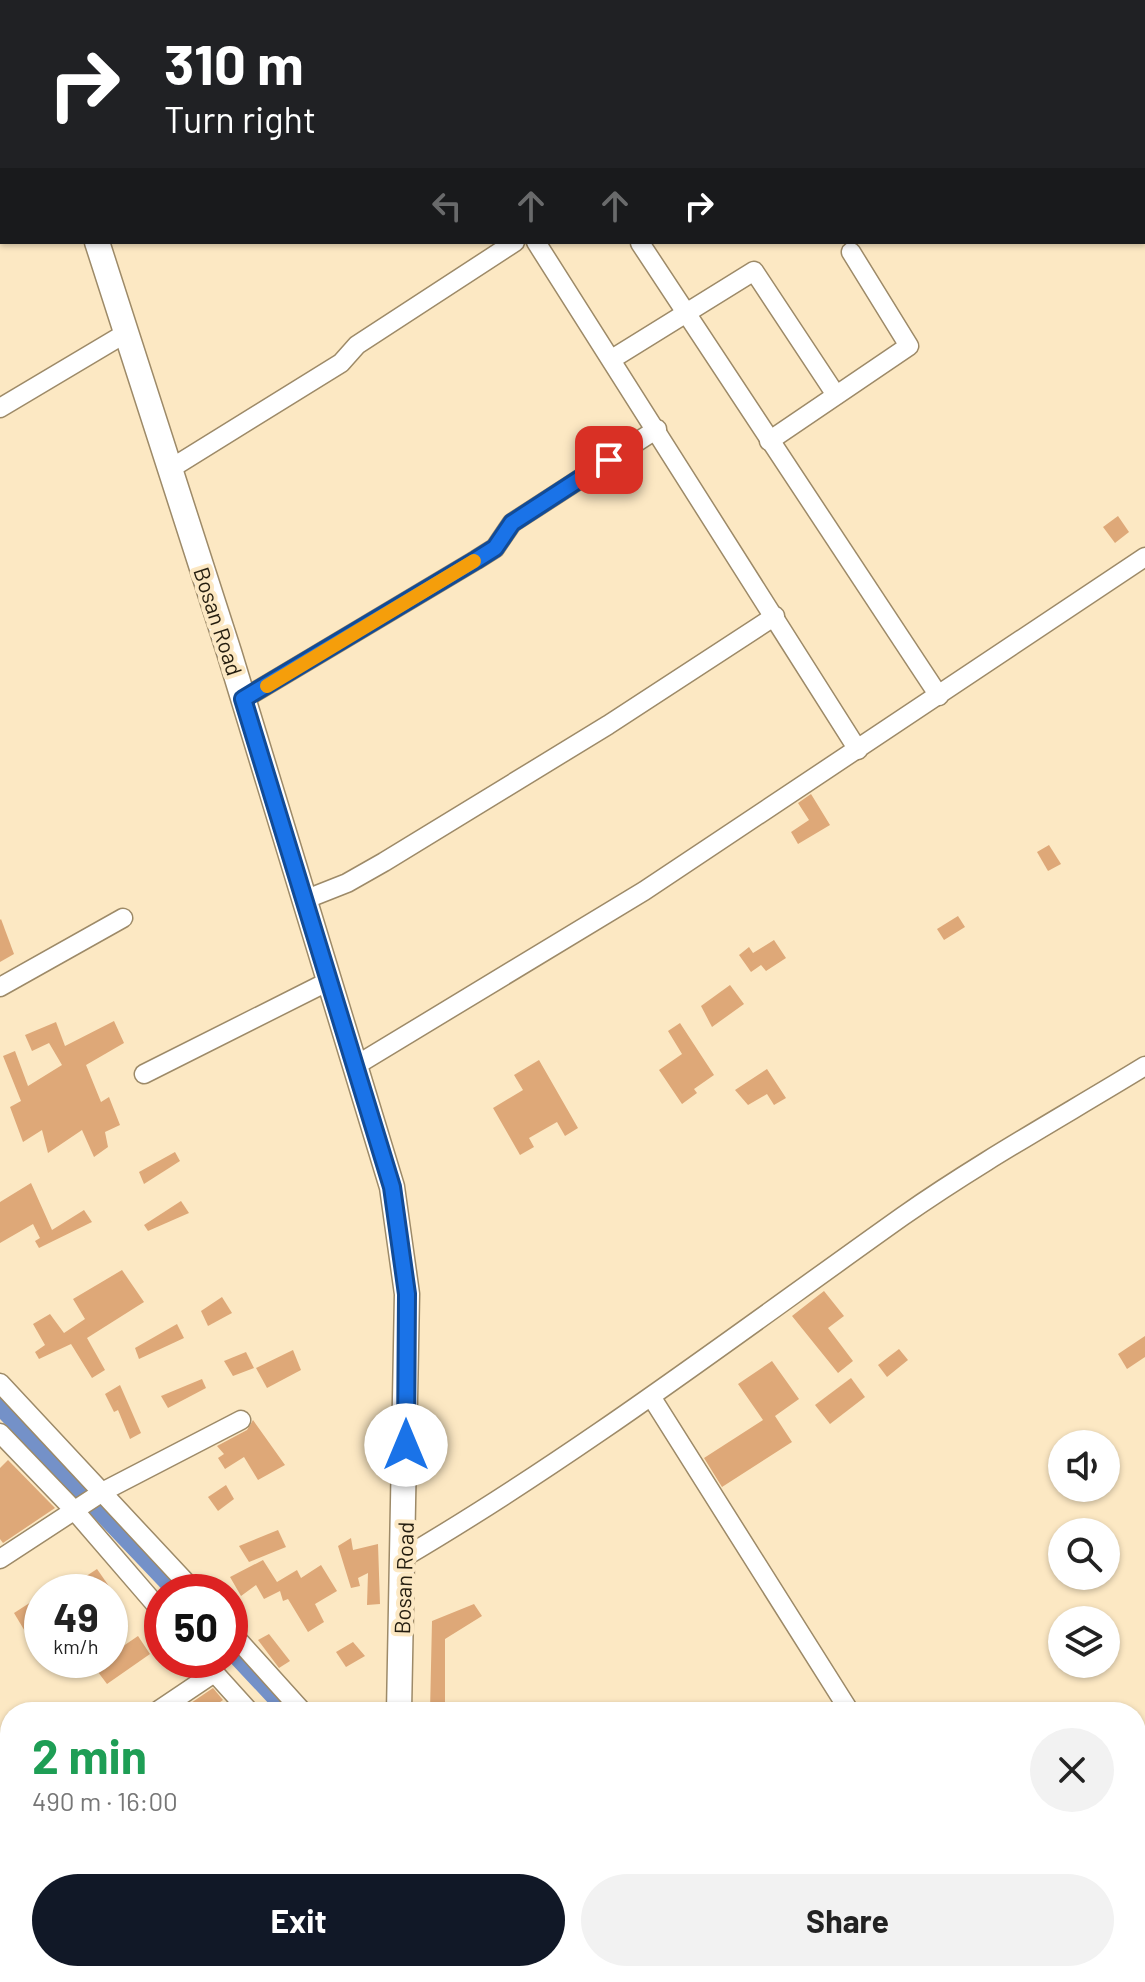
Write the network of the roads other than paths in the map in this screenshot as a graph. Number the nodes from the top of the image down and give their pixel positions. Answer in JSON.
{"nodes":[{"id":1,"x":98,"y":244,"type":"edge"},
{"id":2,"x":512,"y":244,"type":"edge"},
{"id":3,"x":537,"y":244,"type":"edge"},
{"id":4,"x":641,"y":244,"type":"edge"},
{"id":5,"x":851,"y":252,"type":"dead end"},
{"id":6,"x":685,"y":313,"type":"junction"},
{"id":7,"x":126,"y":333,"type":"junction"},
{"id":8,"x":612,"y":359,"type":"junction"},
{"id":9,"x":836,"y":395,"type":"junction"},
{"id":10,"x":0,"y":408,"type":"edge"},
{"id":11,"x":657,"y":429,"type":"junction"},
{"id":12,"x":769,"y":441,"type":"junction"},
{"id":13,"x":170,"y":469,"type":"junction"},
{"id":14,"x":1145,"y":557,"type":"edge"},
{"id":15,"x":775,"y":616,"type":"junction"},
{"id":16,"x":939,"y":696,"type":"junction"},
{"id":17,"x":243,"y":699,"type":"junction"},
{"id":18,"x":858,"y":750,"type":"junction"},
{"id":19,"x":304,"y":900,"type":"junction"},
{"id":20,"x":123,"y":918,"type":"dead end"},
{"id":21,"x":329,"y":981,"type":"junction"},
{"id":22,"x":0,"y":987,"type":"edge"},
{"id":23,"x":355,"y":1066,"type":"junction"},
{"id":24,"x":1145,"y":1066,"type":"edge"},
{"id":25,"x":144,"y":1074,"type":"dead end"},
{"id":26,"x":0,"y":1383,"type":"edge"},
{"id":27,"x":652,"y":1398,"type":"junction"},
{"id":28,"x":241,"y":1420,"type":"dead end"},
{"id":29,"x":3,"y":1442,"type":"edge"},
{"id":30,"x":89,"y":1501,"type":"junction"},
{"id":31,"x":403,"y":1558,"type":"junction"},
{"id":32,"x":0,"y":1559,"type":"edge"},
{"id":33,"x":174,"y":1574,"type":"edge"},
{"id":34,"x":144,"y":1585,"type":"edge"},
{"id":35,"x":248,"y":1651,"type":"edge"},
{"id":36,"x":194,"y":1678,"type":"edge"},
{"id":37,"x":219,"y":1678,"type":"edge"},
{"id":38,"x":167,"y":1702,"type":"edge"},
{"id":39,"x":241,"y":1702,"type":"edge"},
{"id":40,"x":294,"y":1702,"type":"edge"},
{"id":41,"x":399,"y":1702,"type":"edge"},
{"id":42,"x":844,"y":1702,"type":"edge"}],
"edges":[{"from":1,"to":7,"type":"main road","name":"Bosan Road"},
{"from":2,"to":13,"type":"street"},
{"from":3,"to":8,"type":"street"},
{"from":4,"to":6,"type":"street"},
{"from":5,"to":9,"type":"street"},
{"from":6,"to":8,"type":"street"},
{"from":6,"to":9,"type":"street"},
{"from":6,"to":12,"type":"street"},
{"from":7,"to":10,"type":"street"},
{"from":7,"to":13,"type":"main road","name":"Bosan Road"},
{"from":8,"to":11,"type":"street"},
{"from":9,"to":12,"type":"street"},
{"from":11,"to":15,"type":"street"},
{"from":11,"to":17,"type":"street"},
{"from":12,"to":16,"type":"street"},
{"from":13,"to":17,"type":"main road","name":"Bosan Road"},
{"from":14,"to":16,"type":"street"},
{"from":15,"to":18,"type":"street"},
{"from":15,"to":19,"type":"street"},
{"from":16,"to":18,"type":"street"},
{"from":17,"to":19,"type":"main road","name":"Bosan Road"},
{"from":18,"to":23,"type":"street"},
{"from":19,"to":21,"type":"main road","name":"Bosan Road"},
{"from":20,"to":22,"type":"street"},
{"from":21,"to":23,"type":"main road","name":"Bosan Road"},
{"from":21,"to":25,"type":"street"},
{"from":23,"to":31,"type":"main road","name":"Bosan Road"},
{"from":24,"to":27,"type":"street"},
{"from":26,"to":30,"type":"street"},
{"from":27,"to":31,"type":"street"},
{"from":27,"to":42,"type":"street"},
{"from":28,"to":30,"type":"street"},
{"from":29,"to":30,"type":"street"},
{"from":30,"to":32,"type":"street"},
{"from":30,"to":33,"type":"street"},
{"from":30,"to":34,"type":"street"},
{"from":31,"to":41,"type":"main road","name":"Bosan Road"},
{"from":35,"to":40,"type":"street"},
{"from":36,"to":38,"type":"street"},
{"from":37,"to":39,"type":"street"}]}
